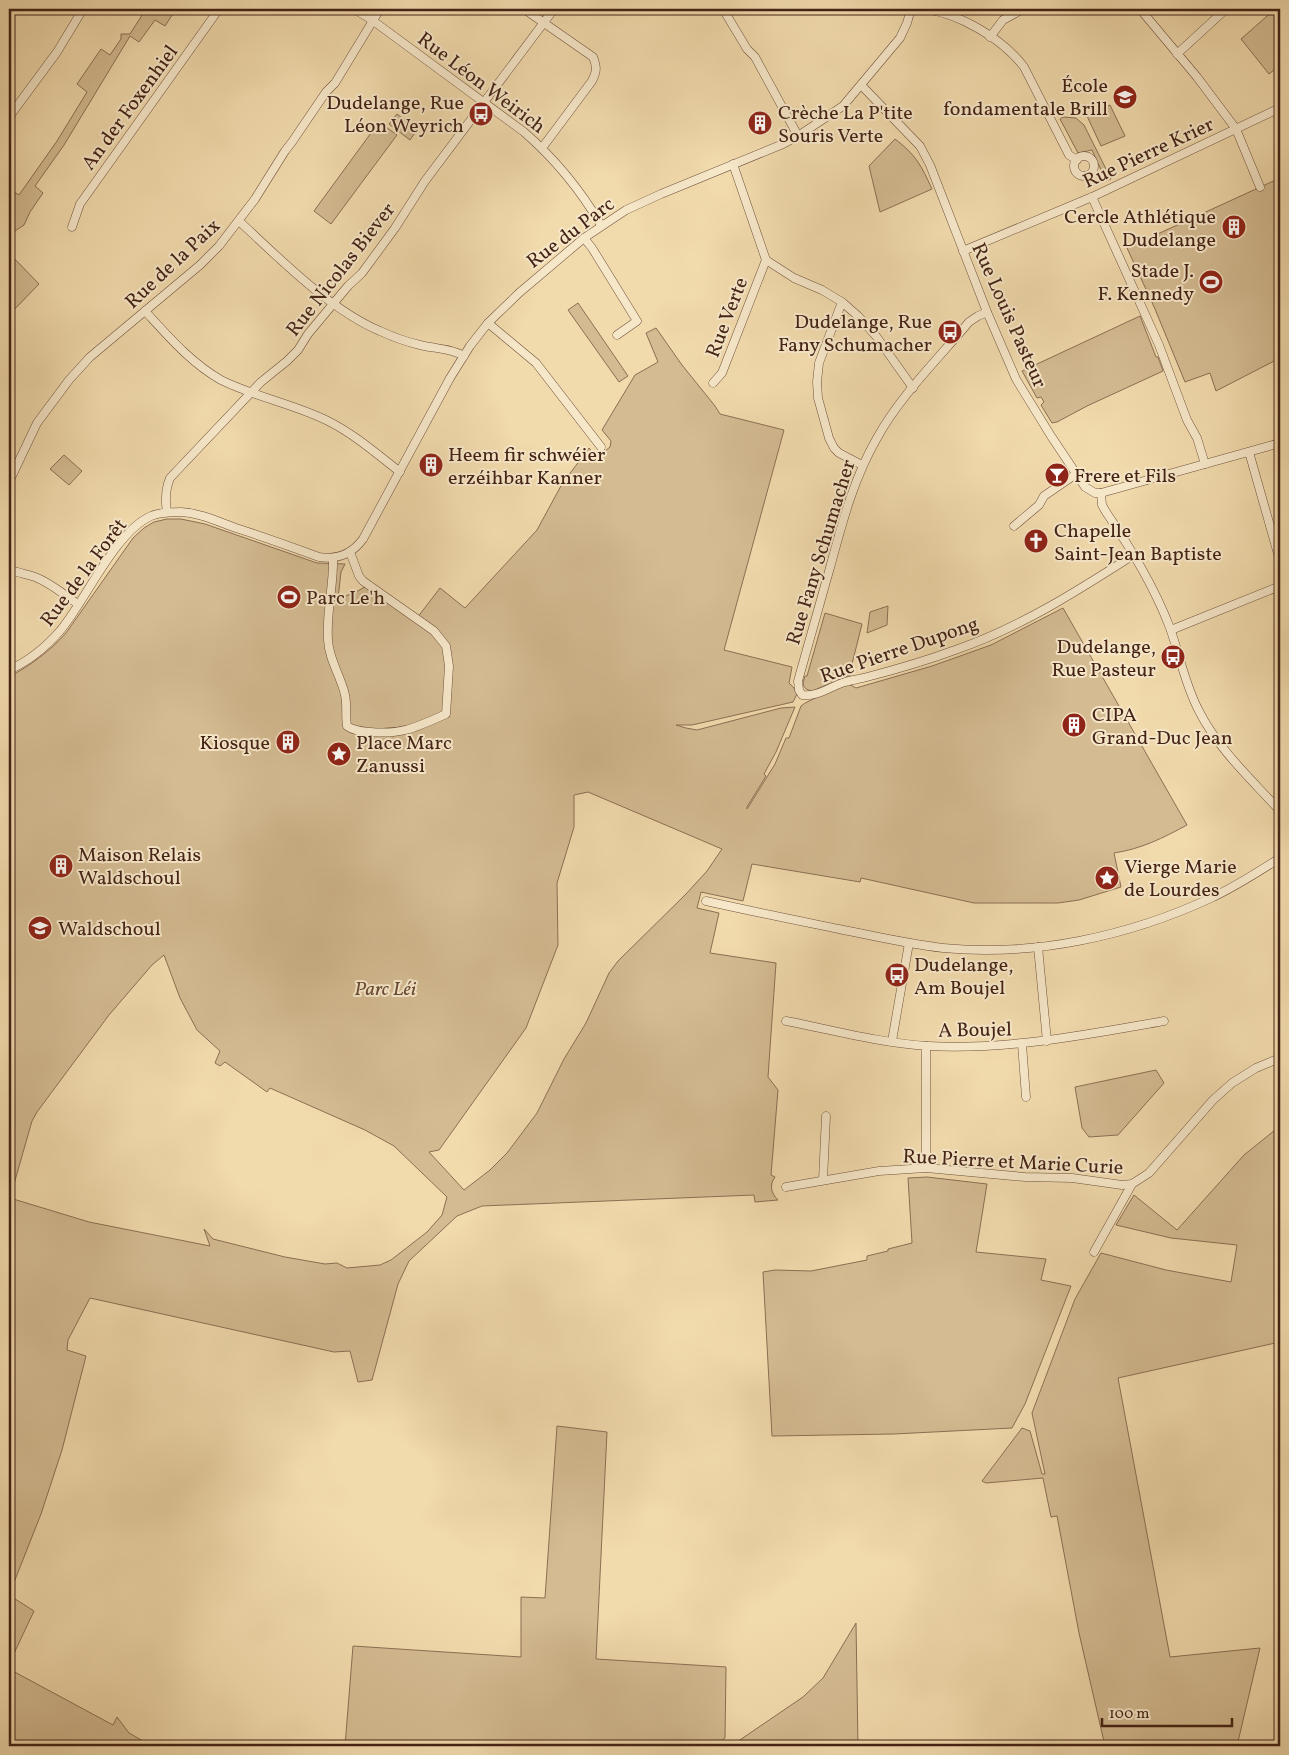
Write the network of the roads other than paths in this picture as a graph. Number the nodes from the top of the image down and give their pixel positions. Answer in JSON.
{"nodes":[{"id":1,"x":83,"y":9,"type":"edge"},
{"id":2,"x":219,"y":9,"type":"edge"},
{"id":3,"x":354,"y":9,"type":"edge"},
{"id":4,"x":380,"y":9,"type":"edge"},
{"id":5,"x":524,"y":9,"type":"edge"},
{"id":6,"x":554,"y":9,"type":"edge"},
{"id":7,"x":724,"y":9,"type":"edge"},
{"id":8,"x":911,"y":9,"type":"edge"},
{"id":9,"x":924,"y":9,"type":"edge"},
{"id":10,"x":1023,"y":9,"type":"edge"},
{"id":11,"x":1140,"y":9,"type":"edge"},
{"id":12,"x":1226,"y":9,"type":"edge"},
{"id":13,"x":372,"y":20,"type":"junction"},
{"id":14,"x":543,"y":22,"type":"junction"},
{"id":15,"x":990,"y":36,"type":"junction"},
{"id":16,"x":1177,"y":54,"type":"junction"},
{"id":17,"x":861,"y":85,"type":"junction"},
{"id":18,"x":485,"y":102,"type":"junction"},
{"id":19,"x":1280,"y":108,"type":"edge"},
{"id":20,"x":9,"y":117,"type":"edge"},
{"id":21,"x":1236,"y":129,"type":"junction"},
{"id":22,"x":798,"y":136,"type":"junction"},
{"id":23,"x":542,"y":148,"type":"junction"},
{"id":24,"x":1076,"y":160,"type":"dead end"},
{"id":25,"x":733,"y":164,"type":"junction"},
{"id":26,"x":1260,"y":187,"type":"dead end"},
{"id":27,"x":1092,"y":197,"type":"junction"},
{"id":28,"x":239,"y":221,"type":"junction"},
{"id":29,"x":601,"y":225,"type":"junction"},
{"id":30,"x":72,"y":227,"type":"dead end"},
{"id":31,"x":584,"y":238,"type":"junction"},
{"id":32,"x":962,"y":251,"type":"junction"},
{"id":33,"x":766,"y":260,"type":"junction"},
{"id":34,"x":842,"y":302,"type":"junction"},
{"id":35,"x":334,"y":303,"type":"junction"},
{"id":36,"x":145,"y":311,"type":"junction"},
{"id":37,"x":987,"y":312,"type":"junction"},
{"id":38,"x":488,"y":323,"type":"junction"},
{"id":39,"x":617,"y":334,"type":"dead end"},
{"id":40,"x":464,"y":356,"type":"junction"},
{"id":41,"x":713,"y":383,"type":"dead end"},
{"id":42,"x":913,"y":388,"type":"junction"},
{"id":43,"x":252,"y":393,"type":"junction"},
{"id":44,"x":1280,"y":443,"type":"edge"},
{"id":45,"x":601,"y":446,"type":"dead end"},
{"id":46,"x":1249,"y":452,"type":"junction"},
{"id":47,"x":1205,"y":464,"type":"junction"},
{"id":48,"x":862,"y":465,"type":"junction"},
{"id":49,"x":400,"y":472,"type":"junction"},
{"id":50,"x":1076,"y":474,"type":"junction"},
{"id":51,"x":9,"y":482,"type":"edge"},
{"id":52,"x":1101,"y":493,"type":"junction"},
{"id":53,"x":167,"y":512,"type":"junction"},
{"id":54,"x":1014,"y":526,"type":"dead end"},
{"id":55,"x":350,"y":552,"type":"junction"},
{"id":56,"x":1135,"y":554,"type":"junction"},
{"id":57,"x":333,"y":558,"type":"junction"},
{"id":58,"x":1280,"y":561,"type":"edge"},
{"id":59,"x":9,"y":569,"type":"edge"},
{"id":60,"x":1280,"y":586,"type":"edge"},
{"id":61,"x":78,"y":604,"type":"junction"},
{"id":62,"x":1171,"y":630,"type":"junction"},
{"id":63,"x":9,"y":670,"type":"edge"},
{"id":64,"x":802,"y":695,"type":"joint"},
{"id":65,"x":1280,"y":811,"type":"edge"},
{"id":66,"x":1280,"y":858,"type":"edge"},
{"id":67,"x":706,"y":901,"type":"dead end"},
{"id":68,"x":909,"y":943,"type":"junction"},
{"id":69,"x":1038,"y":947,"type":"junction"},
{"id":70,"x":786,"y":1021,"type":"dead end"},
{"id":71,"x":1164,"y":1021,"type":"dead end"},
{"id":72,"x":892,"y":1041,"type":"junction"},
{"id":73,"x":1047,"y":1041,"type":"junction"},
{"id":74,"x":1022,"y":1044,"type":"junction"},
{"id":75,"x":926,"y":1046,"type":"junction"},
{"id":76,"x":1280,"y":1058,"type":"edge"},
{"id":77,"x":1026,"y":1097,"type":"dead end"},
{"id":78,"x":826,"y":1116,"type":"dead end"},
{"id":79,"x":926,"y":1168,"type":"junction"},
{"id":80,"x":823,"y":1180,"type":"junction"},
{"id":81,"x":1132,"y":1184,"type":"junction"},
{"id":82,"x":786,"y":1187,"type":"dead end"},
{"id":83,"x":1094,"y":1252,"type":"dead end"}],
"edges":[{"from":1,"to":20,"type":"street"},
{"from":2,"to":30,"type":"street","name":"An der Foxenhiel"},
{"from":3,"to":13,"type":"street"},
{"from":4,"to":13,"type":"street","name":"Rue de la Paix"},
{"from":5,"to":14,"type":"street"},
{"from":6,"to":14,"type":"street","name":"Rue Nicolas Biever"},
{"from":7,"to":22,"type":"street"},
{"from":8,"to":17,"type":"street","name":"Rue du Parc"},
{"from":9,"to":15,"type":"street"},
{"from":10,"to":15,"type":"street"},
{"from":11,"to":16,"type":"street"},
{"from":12,"to":16,"type":"street"},
{"from":13,"to":18,"type":"street","name":"Rue Léon Weirich"},
{"from":13,"to":28,"type":"street","name":"Rue de la Paix"},
{"from":14,"to":18,"type":"street","name":"Rue Nicolas Biever"},
{"from":14,"to":23,"type":"street"},
{"from":15,"to":24,"type":"street"},
{"from":16,"to":21,"type":"street"},
{"from":17,"to":22,"type":"street","name":"Rue du Parc"},
{"from":17,"to":32,"type":"street","name":"Rue Louis Pasteur"},
{"from":18,"to":23,"type":"street","name":"Rue Léon Weirich"},
{"from":18,"to":35,"type":"street","name":"Rue Nicolas Biever"},
{"from":19,"to":21,"type":"street","name":"Rue Pierre Krier"},
{"from":21,"to":26,"type":"street","name":"Rue Pierre Krier"},
{"from":21,"to":27,"type":"street","name":"Rue Pierre Krier"},
{"from":22,"to":25,"type":"street","name":"Rue du Parc"},
{"from":23,"to":29,"type":"street","name":"Rue Léon Weirich"},
{"from":25,"to":29,"type":"street","name":"Rue du Parc"},
{"from":25,"to":33,"type":"street"},
{"from":27,"to":32,"type":"street","name":"Rue Pierre Krier"},
{"from":27,"to":47,"type":"street"},
{"from":28,"to":35,"type":"street"},
{"from":28,"to":36,"type":"street","name":"Rue de la Paix"},
{"from":29,"to":31,"type":"street","name":"Rue du Parc"},
{"from":31,"to":38,"type":"street","name":"Rue du Parc"},
{"from":31,"to":39,"type":"street"},
{"from":32,"to":37,"type":"street","name":"Rue Louis Pasteur"},
{"from":33,"to":34,"type":"street"},
{"from":33,"to":41,"type":"street","name":"Rue Verte"},
{"from":34,"to":42,"type":"street"},
{"from":34,"to":48,"type":"street"},
{"from":35,"to":40,"type":"street"},
{"from":35,"to":43,"type":"street","name":"Rue Nicolas Biever"},
{"from":36,"to":43,"type":"street"},
{"from":36,"to":51,"type":"street","name":"Rue de la Paix"},
{"from":37,"to":42,"type":"street","name":"Rue Fany Schumacher"},
{"from":37,"to":50,"type":"street","name":"Rue Louis Pasteur"},
{"from":38,"to":40,"type":"street","name":"Rue du Parc"},
{"from":38,"to":45,"type":"street"},
{"from":40,"to":49,"type":"street","name":"Rue du Parc"},
{"from":42,"to":48,"type":"street","name":"Rue Fany Schumacher"},
{"from":43,"to":49,"type":"street"},
{"from":43,"to":53,"type":"street","name":"Rue Nicolas Biever"},
{"from":44,"to":46,"type":"street"},
{"from":46,"to":47,"type":"street"},
{"from":46,"to":58,"type":"street"},
{"from":47,"to":52,"type":"street"},
{"from":48,"to":64,"type":"street","name":"Rue Fany Schumacher"},
{"from":49,"to":55,"type":"street","name":"Rue du Parc"},
{"from":50,"to":52,"type":"street","name":"Rue Louis Pasteur"},
{"from":50,"to":54,"type":"street"},
{"from":52,"to":56,"type":"street"},
{"from":53,"to":57,"type":"street","name":"Rue de la Forêt"},
{"from":53,"to":61,"type":"street","name":"Rue de la Forêt"},
{"from":55,"to":57,"type":"street"},
{"from":55,"to":57,"type":"street"},
{"from":56,"to":62,"type":"street"},
{"from":56,"to":64,"type":"street","name":"Rue Pierre Dupong"},
{"from":59,"to":61,"type":"street"},
{"from":60,"to":62,"type":"street"},
{"from":61,"to":63,"type":"street","name":"Rue de la Forêt"},
{"from":62,"to":65,"type":"street"},
{"from":66,"to":69,"type":"street"},
{"from":67,"to":68,"type":"street"},
{"from":68,"to":69,"type":"street"},
{"from":68,"to":72,"type":"street"},
{"from":69,"to":73,"type":"street"},
{"from":70,"to":72,"type":"street","name":"A Boujel"},
{"from":71,"to":73,"type":"street","name":"A Boujel"},
{"from":72,"to":75,"type":"street","name":"A Boujel"},
{"from":73,"to":74,"type":"street","name":"A Boujel"},
{"from":74,"to":75,"type":"street","name":"A Boujel"},
{"from":74,"to":77,"type":"street"},
{"from":75,"to":79,"type":"street"},
{"from":76,"to":81,"type":"street","name":"Rue Pierre et Marie Curie"},
{"from":78,"to":80,"type":"street"},
{"from":79,"to":80,"type":"street","name":"Rue Pierre et Marie Curie"},
{"from":79,"to":81,"type":"street","name":"Rue Pierre et Marie Curie"},
{"from":80,"to":82,"type":"street","name":"Rue Pierre et Marie Curie"},
{"from":81,"to":83,"type":"street"}]}
